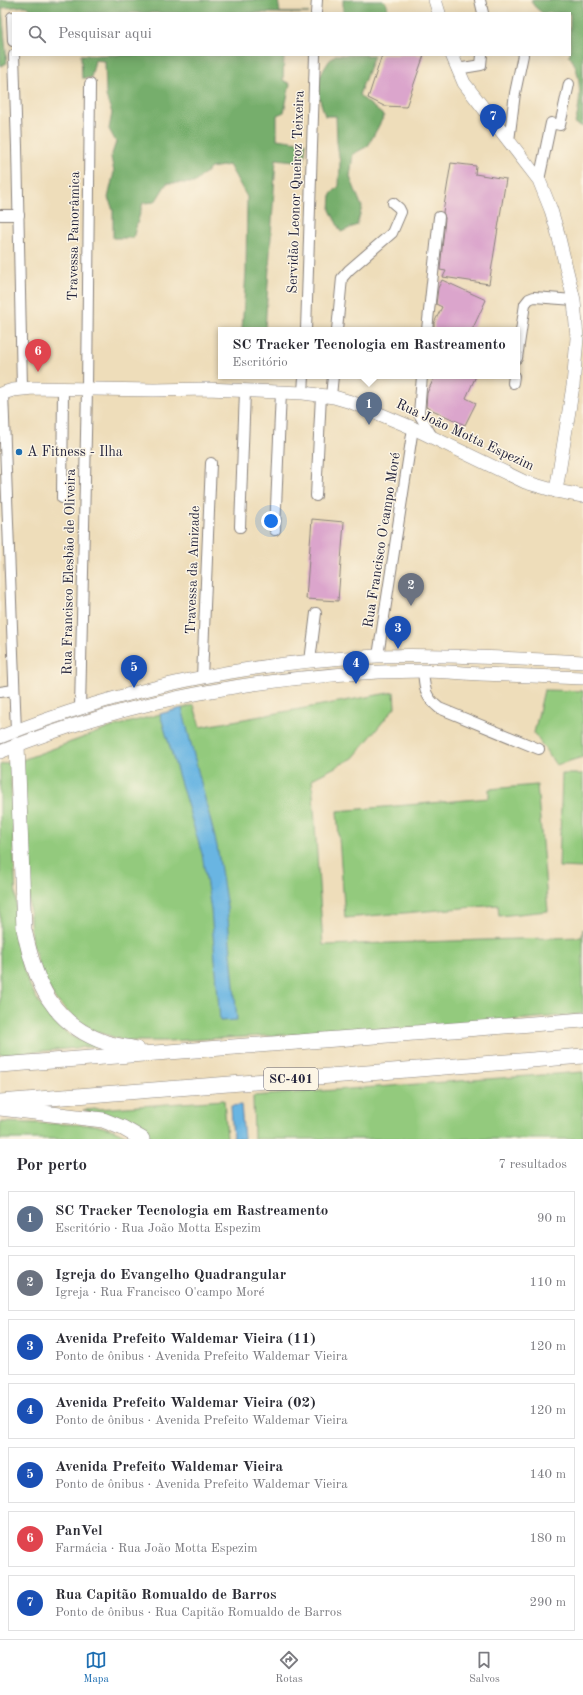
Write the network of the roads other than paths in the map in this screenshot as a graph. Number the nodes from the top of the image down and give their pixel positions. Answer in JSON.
{"nodes":[{"id":1,"x":317,"y":0,"type":"edge"},
{"id":2,"x":435,"y":0,"type":"edge"},
{"id":3,"x":480,"y":0,"type":"edge"},
{"id":4,"x":316,"y":12,"type":"edge"},
{"id":5,"x":439,"y":12,"type":"edge"},
{"id":6,"x":483,"y":12,"type":"edge"},
{"id":7,"x":14,"y":56,"type":"edge"},
{"id":8,"x":315,"y":56,"type":"edge"},
{"id":9,"x":452,"y":56,"type":"edge"},
{"id":10,"x":482,"y":56,"type":"edge"},
{"id":11,"x":523,"y":56,"type":"edge"},
{"id":12,"x":457,"y":69,"type":"junction"},
{"id":13,"x":90,"y":84,"type":"dead end"},
{"id":14,"x":569,"y":84,"type":"dead end"},
{"id":15,"x":509,"y":140,"type":"junction"},
{"id":16,"x":539,"y":180,"type":"junction"},
{"id":17,"x":393,"y":203,"type":"dead end"},
{"id":18,"x":0,"y":215,"type":"edge"},
{"id":19,"x":19,"y":215,"type":"junction"},
{"id":20,"x":438,"y":217,"type":"dead end"},
{"id":21,"x":574,"y":300,"type":"junction"},
{"id":22,"x":306,"y":327,"type":"edge"},
{"id":23,"x":337,"y":327,"type":"edge"},
{"id":24,"x":427,"y":327,"type":"edge"},
{"id":25,"x":520,"y":338,"type":"edge"},
{"id":26,"x":304,"y":379,"type":"edge"},
{"id":27,"x":332,"y":379,"type":"edge"},
{"id":28,"x":422,"y":379,"type":"edge"},
{"id":29,"x":22,"y":388,"type":"junction"},
{"id":30,"x":63,"y":388,"type":"junction"},
{"id":31,"x":87,"y":389,"type":"junction"},
{"id":32,"x":245,"y":391,"type":"junction"},
{"id":33,"x":281,"y":392,"type":"junction"},
{"id":34,"x":1,"y":393,"type":"edge"},
{"id":35,"x":304,"y":393,"type":"junction"},
{"id":36,"x":326,"y":395,"type":"junction"},
{"id":37,"x":413,"y":428,"type":"junction"},
{"id":38,"x":433,"y":438,"type":"junction"},
{"id":39,"x":211,"y":463,"type":"dead end"},
{"id":40,"x":556,"y":490,"type":"junction"},
{"id":41,"x":316,"y":496,"type":"dead end"},
{"id":42,"x":583,"y":496,"type":"edge"},
{"id":43,"x":62,"y":498,"type":"dead end"},
{"id":44,"x":240,"y":527,"type":"dead end"},
{"id":45,"x":275,"y":530,"type":"dead end"},
{"id":46,"x":316,"y":613,"type":"dead end"},
{"id":47,"x":378,"y":656,"type":"junction"},
{"id":48,"x":314,"y":661,"type":"junction"},
{"id":49,"x":583,"y":662,"type":"edge"},
{"id":50,"x":423,"y":671,"type":"junction"},
{"id":51,"x":319,"y":676,"type":"junction"},
{"id":52,"x":202,"y":678,"type":"junction"},
{"id":53,"x":583,"y":678,"type":"edge"},
{"id":54,"x":14,"y":690,"type":"junction"},
{"id":55,"x":0,"y":692,"type":"edge"},
{"id":56,"x":80,"y":709,"type":"junction"},
{"id":57,"x":0,"y":738,"type":"edge"},
{"id":58,"x":16,"y":738,"type":"junction"},
{"id":59,"x":539,"y":748,"type":"dead end"},
{"id":60,"x":0,"y":752,"type":"edge"},
{"id":61,"x":583,"y":1020,"type":"edge"},
{"id":62,"x":154,"y":1053,"type":"junction"},
{"id":63,"x":583,"y":1056,"type":"edge"},
{"id":64,"x":0,"y":1065,"type":"edge"},
{"id":65,"x":0,"y":1102,"type":"edge"},
{"id":66,"x":0,"y":1108,"type":"edge"},
{"id":67,"x":142,"y":1139,"type":"edge"}],
"edges":[{"from":1,"to":4,"type":"street"},
{"from":2,"to":5,"type":"main road"},
{"from":3,"to":6,"type":"street"},
{"from":7,"to":19,"type":"street"},
{"from":8,"to":22,"type":"street","name":"Servidão Leonor Queiroz Teixeira"},
{"from":9,"to":12,"type":"main road"},
{"from":10,"to":12,"type":"street"},
{"from":11,"to":15,"type":"street"},
{"from":12,"to":15,"type":"main road"},
{"from":13,"to":31,"type":"street","name":"Travessa Panorâmica"},
{"from":14,"to":16,"type":"street"},
{"from":15,"to":16,"type":"main road"},
{"from":16,"to":21,"type":"main road"},
{"from":17,"to":23,"type":"street"},
{"from":18,"to":19,"type":"street"},
{"from":19,"to":29,"type":"street"},
{"from":20,"to":24,"type":"street"},
{"from":21,"to":25,"type":"street"},
{"from":21,"to":40,"type":"main road"},
{"from":26,"to":35,"type":"street"},
{"from":27,"to":36,"type":"street"},
{"from":28,"to":38,"type":"street"},
{"from":29,"to":30,"type":"main road","name":"Rua João Motta Espezim"},
{"from":29,"to":34,"type":"main road","name":"Rua João Motta Espezim"},
{"from":30,"to":31,"type":"main road","name":"Rua João Motta Espezim"},
{"from":30,"to":43,"type":"street"},
{"from":31,"to":32,"type":"main road","name":"Rua João Motta Espezim"},
{"from":31,"to":56,"type":"street","name":"Rua Francisco Elesbão de Oliveira"},
{"from":32,"to":33,"type":"main road","name":"Rua João Motta Espezim"},
{"from":32,"to":44,"type":"street"},
{"from":33,"to":35,"type":"main road","name":"Rua João Motta Espezim"},
{"from":33,"to":45,"type":"street"},
{"from":34,"to":54,"type":"street"},
{"from":35,"to":36,"type":"main road","name":"Rua João Motta Espezim"},
{"from":36,"to":37,"type":"main road","name":"Rua João Motta Espezim"},
{"from":36,"to":41,"type":"street"},
{"from":37,"to":38,"type":"main road","name":"Rua João Motta Espezim"},
{"from":37,"to":47,"type":"street","name":"Rua Francisco O'campo Moré"},
{"from":38,"to":40,"type":"main road","name":"Rua João Motta Espezim"},
{"from":39,"to":52,"type":"street","name":"Travessa da Amizade"},
{"from":40,"to":42,"type":"main road","name":"Rua João Motta Espezim"},
{"from":46,"to":48,"type":"street"},
{"from":47,"to":48,"type":"main road"},
{"from":47,"to":49,"type":"main road"},
{"from":48,"to":51,"type":"main road"},
{"from":48,"to":52,"type":"main road"},
{"from":50,"to":51,"type":"main road"},
{"from":50,"to":53,"type":"main road"},
{"from":50,"to":59,"type":"street"},
{"from":51,"to":58,"type":"main road"},
{"from":52,"to":56,"type":"main road"},
{"from":54,"to":55,"type":"street"},
{"from":54,"to":58,"type":"street"},
{"from":56,"to":58,"type":"main road"},
{"from":57,"to":58,"type":"main road"},
{"from":58,"to":60,"type":"main road"},
{"from":58,"to":62,"type":"highway"},
{"from":61,"to":62,"type":"highway"},
{"from":62,"to":64,"type":"highway"},
{"from":63,"to":65,"type":"highway","number":"SC-401"},
{"from":66,"to":67,"type":"highway"}]}
